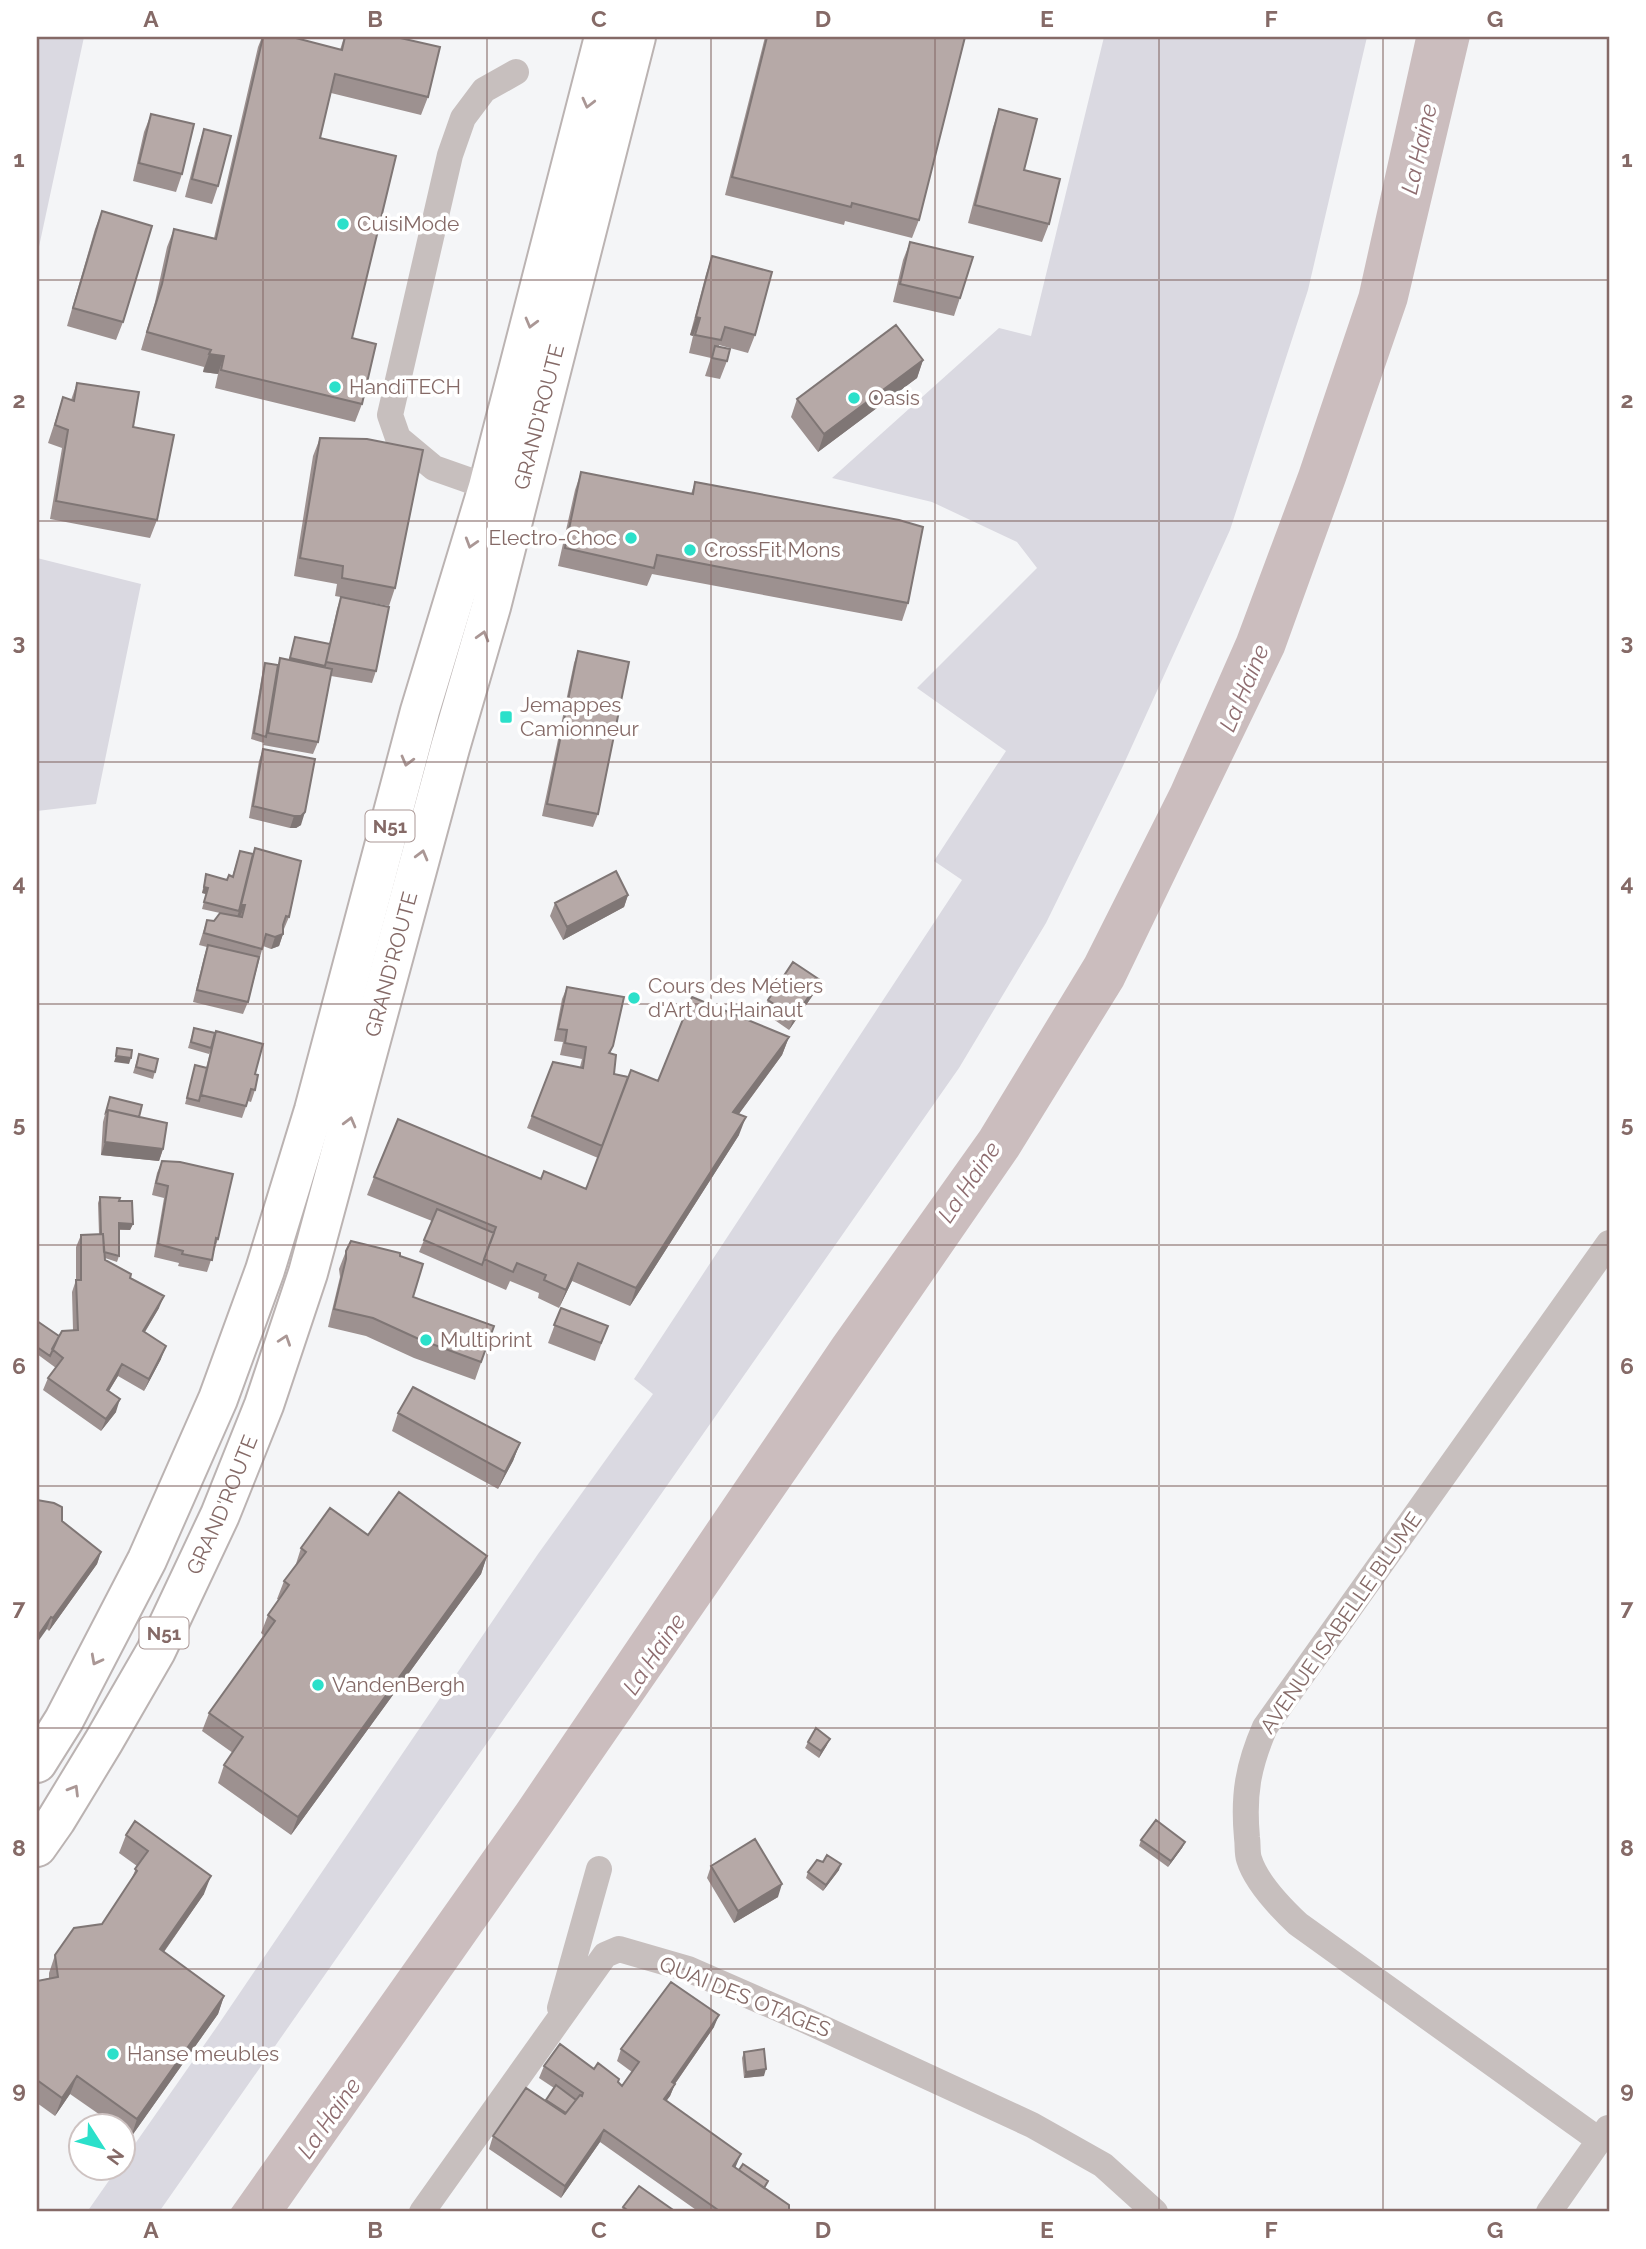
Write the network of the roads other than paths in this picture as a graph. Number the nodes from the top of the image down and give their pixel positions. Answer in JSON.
{"nodes":[{"id":1,"x":604,"y":37,"type":"edge"},
{"id":2,"x":636,"y":37,"type":"edge"},
{"id":3,"x":516,"y":72,"type":"dead end"},
{"id":4,"x":488,"y":487,"type":"junction"},
{"id":5,"x":1609,"y":1243,"type":"edge"},
{"id":6,"x":37,"y":1763,"type":"edge"},
{"id":7,"x":37,"y":1847,"type":"edge"},
{"id":8,"x":599,"y":1869,"type":"dead end"},
{"id":9,"x":555,"y":2026,"type":"junction"},
{"id":10,"x":1604,"y":2133,"type":"edge"},
{"id":11,"x":422,"y":2212,"type":"edge"},
{"id":12,"x":1155,"y":2212,"type":"edge"},
{"id":13,"x":1549,"y":2212,"type":"edge"}],
"edges":[{"from":1,"to":4,"type":"main road","name":"GRAND'ROUTE","number":"N51","one_way":true},
{"from":7,"to":2,"type":"main road","name":"GRAND'ROUTE","number":"N51","one_way":true},
{"from":3,"to":4,"type":"street"},
{"from":4,"to":6,"type":"main road","name":"GRAND'ROUTE","number":"N51","one_way":true},
{"from":5,"to":10,"type":"street","name":"AVENUE ISABELLE BLUME"},
{"from":8,"to":9,"type":"street"},
{"from":9,"to":11,"type":"street","name":"QUAI DES OTAGES"},
{"from":9,"to":12,"type":"street","name":"QUAI DES OTAGES"},
{"from":10,"to":13,"type":"street","name":"AVENUE ISABELLE BLUME"}]}
